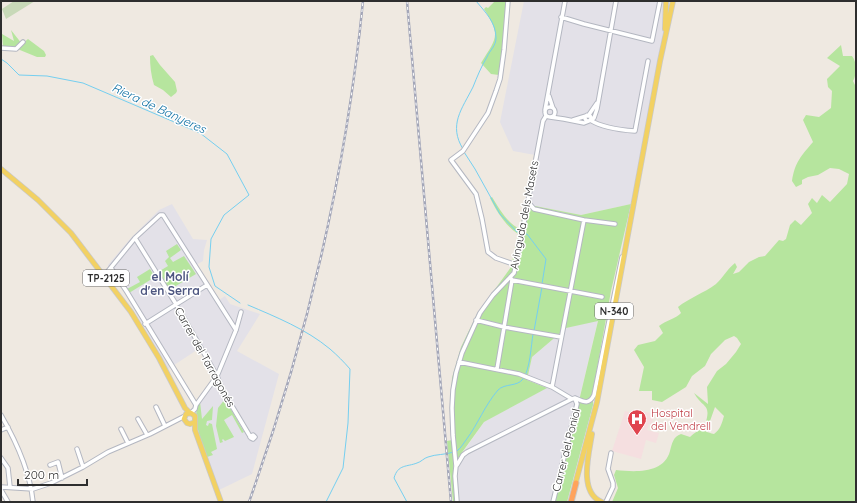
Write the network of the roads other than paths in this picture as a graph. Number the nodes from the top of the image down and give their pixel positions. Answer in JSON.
{"nodes":[{"id":1,"x":508,"y":1,"type":"edge"},
{"id":2,"x":565,"y":1,"type":"edge"},
{"id":3,"x":616,"y":1,"type":"edge"},
{"id":4,"x":660,"y":1,"type":"edge"},
{"id":5,"x":666,"y":1,"type":"edge"},
{"id":6,"x":672,"y":1,"type":"edge"},
{"id":7,"x":561,"y":17,"type":"junction"},
{"id":8,"x":611,"y":30,"type":"junction"},
{"id":9,"x":665,"y":30,"type":"junction"},
{"id":10,"x":664,"y":38,"type":"junction"},
{"id":11,"x":23,"y":42,"type":"dead end"},
{"id":12,"x":1,"y":48,"type":"edge"},
{"id":13,"x":648,"y":61,"type":"dead end"},
{"id":14,"x":548,"y":95,"type":"junction"},
{"id":15,"x":598,"y":100,"type":"junction"},
{"id":16,"x":554,"y":109,"type":"junction"},
{"id":17,"x":545,"y":110,"type":"junction"},
{"id":18,"x":587,"y":116,"type":"junction"},
{"id":19,"x":548,"y":117,"type":"junction"},
{"id":20,"x":564,"y":118,"type":"junction"},
{"id":21,"x":572,"y":120,"type":"junction"},
{"id":22,"x":590,"y":120,"type":"junction"},
{"id":23,"x":1,"y":169,"type":"edge"},
{"id":24,"x":528,"y":202,"type":"junction"},
{"id":25,"x":634,"y":202,"type":"junction"},
{"id":26,"x":531,"y":205,"type":"junction"},
{"id":27,"x":527,"y":209,"type":"junction"},
{"id":28,"x":534,"y":209,"type":"junction"},
{"id":29,"x":584,"y":220,"type":"junction"},
{"id":30,"x":615,"y":224,"type":"dead end"},
{"id":31,"x":135,"y":238,"type":"junction"},
{"id":32,"x":516,"y":265,"type":"junction"},
{"id":33,"x":108,"y":274,"type":"junction"},
{"id":34,"x":511,"y":279,"type":"junction"},
{"id":35,"x":207,"y":286,"type":"junction"},
{"id":36,"x":570,"y":291,"type":"junction"},
{"id":37,"x":602,"y":297,"type":"dead end"},
{"id":38,"x":176,"y":304,"type":"junction"},
{"id":39,"x":241,"y":312,"type":"dead end"},
{"id":40,"x":476,"y":320,"type":"junction"},
{"id":41,"x":145,"y":324,"type":"junction"},
{"id":42,"x":504,"y":327,"type":"junction"},
{"id":43,"x":236,"y":330,"type":"junction"},
{"id":44,"x":561,"y":337,"type":"junction"},
{"id":45,"x":460,"y":362,"type":"junction"},
{"id":46,"x":497,"y":369,"type":"junction"},
{"id":47,"x":217,"y":376,"type":"junction"},
{"id":48,"x":552,"y":387,"type":"junction"},
{"id":49,"x":573,"y":399,"type":"junction"},
{"id":50,"x":156,"y":408,"type":"dead end"},
{"id":51,"x":191,"y":412,"type":"junction"},
{"id":52,"x":1,"y":414,"type":"edge"},
{"id":53,"x":138,"y":419,"type":"dead end"},
{"id":54,"x":592,"y":420,"type":"junction"},
{"id":55,"x":174,"y":421,"type":"junction"},
{"id":56,"x":195,"y":422,"type":"junction"},
{"id":57,"x":187,"y":423,"type":"junction"},
{"id":58,"x":165,"y":426,"type":"junction"},
{"id":59,"x":8,"y":427,"type":"junction"},
{"id":60,"x":121,"y":429,"type":"dead end"},
{"id":61,"x":1,"y":430,"type":"edge"},
{"id":62,"x":195,"y":430,"type":"junction"},
{"id":63,"x":146,"y":433,"type":"junction"},
{"id":64,"x":250,"y":436,"type":"dead end"},
{"id":65,"x":128,"y":443,"type":"junction"},
{"id":66,"x":77,"y":449,"type":"dead end"},
{"id":67,"x":611,"y":453,"type":"dead end"},
{"id":68,"x":1,"y":458,"type":"edge"},
{"id":69,"x":50,"y":465,"type":"dead end"},
{"id":70,"x":456,"y":466,"type":"junction"},
{"id":71,"x":83,"y":467,"type":"junction"},
{"id":72,"x":62,"y":478,"type":"junction"},
{"id":73,"x":576,"y":482,"type":"joint"},
{"id":74,"x":10,"y":487,"type":"junction"},
{"id":75,"x":1,"y":488,"type":"edge"},
{"id":76,"x":30,"y":488,"type":"junction"},
{"id":77,"x":607,"y":500,"type":"edge"},
{"id":78,"x":8,"y":502,"type":"edge"},
{"id":79,"x":33,"y":502,"type":"edge"},
{"id":80,"x":221,"y":502,"type":"edge"},
{"id":81,"x":457,"y":502,"type":"edge"},
{"id":82,"x":553,"y":502,"type":"edge"},
{"id":83,"x":570,"y":502,"type":"edge"},
{"id":84,"x":592,"y":502,"type":"edge"},
{"id":85,"x":600,"y":502,"type":"edge"}],
"edges":[{"from":1,"to":32,"type":"street"},
{"from":2,"to":7,"type":"street"},
{"from":3,"to":8,"type":"street"},
{"from":4,"to":8,"type":"street"},
{"from":5,"to":9,"type":"main road"},
{"from":6,"to":9,"type":"main road","number":"N-340"},
{"from":6,"to":10,"type":"main road","number":"N-340"},
{"from":7,"to":8,"type":"street"},
{"from":7,"to":14,"type":"street"},
{"from":8,"to":15,"type":"street"},
{"from":9,"to":10,"type":"main road","number":"N-340"},
{"from":10,"to":25,"type":"main road","number":"N-340"},
{"from":11,"to":12,"type":"street"},
{"from":13,"to":22,"type":"street"},
{"from":14,"to":16,"type":"street"},
{"from":14,"to":17,"type":"street"},
{"from":15,"to":18,"type":"street"},
{"from":15,"to":22,"type":"street"},
{"from":16,"to":17,"type":"street"},
{"from":16,"to":19,"type":"street"},
{"from":16,"to":20,"type":"street"},
{"from":17,"to":19,"type":"street"},
{"from":18,"to":21,"type":"street"},
{"from":18,"to":22,"type":"street"},
{"from":19,"to":20,"type":"street"},
{"from":19,"to":24,"type":"street","name":"Avinguda dels Masets"},
{"from":20,"to":21,"type":"street"},
{"from":21,"to":22,"type":"street"},
{"from":23,"to":33,"type":"main road","number":"TP-2125"},
{"from":24,"to":26,"type":"street"},
{"from":24,"to":27,"type":"street","name":"Avinguda dels Masets"},
{"from":25,"to":49,"type":"street"},
{"from":25,"to":54,"type":"main road","number":"N-340"},
{"from":26,"to":27,"type":"street"},
{"from":26,"to":28,"type":"street"},
{"from":27,"to":28,"type":"street"},
{"from":27,"to":32,"type":"street","name":"Avinguda dels Masets"},
{"from":28,"to":29,"type":"street"},
{"from":29,"to":30,"type":"street"},
{"from":29,"to":36,"type":"street"},
{"from":31,"to":33,"type":"street"},
{"from":31,"to":35,"type":"street"},
{"from":31,"to":38,"type":"street","name":"Carrer del Tarragonés"},
{"from":32,"to":34,"type":"street","name":"Avinguda dels Masets"},
{"from":33,"to":41,"type":"street"},
{"from":33,"to":51,"type":"main road","number":"TP-2125"},
{"from":34,"to":36,"type":"street"},
{"from":34,"to":40,"type":"street","name":"Avinguda dels Masets"},
{"from":34,"to":42,"type":"street"},
{"from":35,"to":38,"type":"street"},
{"from":35,"to":43,"type":"street"},
{"from":36,"to":37,"type":"street"},
{"from":36,"to":44,"type":"street"},
{"from":38,"to":41,"type":"street"},
{"from":38,"to":47,"type":"street","name":"Carrer del Tarragonés"},
{"from":39,"to":43,"type":"street"},
{"from":40,"to":42,"type":"street"},
{"from":40,"to":45,"type":"street","name":"Avinguda dels Masets"},
{"from":41,"to":51,"type":"street"},
{"from":42,"to":44,"type":"street"},
{"from":42,"to":46,"type":"street"},
{"from":43,"to":47,"type":"street"},
{"from":44,"to":48,"type":"street"},
{"from":45,"to":46,"type":"street"},
{"from":45,"to":70,"type":"street","name":"Avinguda dels Masets"},
{"from":46,"to":48,"type":"street"},
{"from":47,"to":51,"type":"street"},
{"from":47,"to":64,"type":"street","name":"Carrer del Tarragonés"},
{"from":48,"to":49,"type":"street"},
{"from":49,"to":70,"type":"street"},
{"from":49,"to":82,"type":"street","name":"Carrer del Poniol"},
{"from":50,"to":58,"type":"street"},
{"from":51,"to":55,"type":"street"},
{"from":51,"to":56,"type":"main road"},
{"from":51,"to":57,"type":"main road"},
{"from":52,"to":59,"type":"street"},
{"from":53,"to":63,"type":"street"},
{"from":54,"to":73,"type":"main road","number":"N-340"},
{"from":54,"to":85,"type":"main road"},
{"from":55,"to":57,"type":"street"},
{"from":55,"to":58,"type":"street"},
{"from":56,"to":57,"type":"main road"},
{"from":56,"to":62,"type":"main road"},
{"from":57,"to":62,"type":"main road"},
{"from":58,"to":63,"type":"street"},
{"from":58,"to":65,"type":"street"},
{"from":59,"to":61,"type":"street"},
{"from":59,"to":76,"type":"street"},
{"from":60,"to":65,"type":"street"},
{"from":62,"to":80,"type":"main road"},
{"from":63,"to":65,"type":"street"},
{"from":65,"to":71,"type":"street"},
{"from":66,"to":71,"type":"street"},
{"from":67,"to":77,"type":"street"},
{"from":68,"to":74,"type":"street"},
{"from":69,"to":72,"type":"street"},
{"from":70,"to":81,"type":"street","name":"Avinguda dels Masets"},
{"from":71,"to":72,"type":"street"},
{"from":72,"to":76,"type":"street"},
{"from":73,"to":83,"type":"highway","number":"N-340"},
{"from":74,"to":75,"type":"street"},
{"from":74,"to":76,"type":"street"},
{"from":75,"to":78,"type":"street"},
{"from":76,"to":79,"type":"street"},
{"from":77,"to":85,"type":"street"},
{"from":84,"to":85,"type":"main road"}]}
